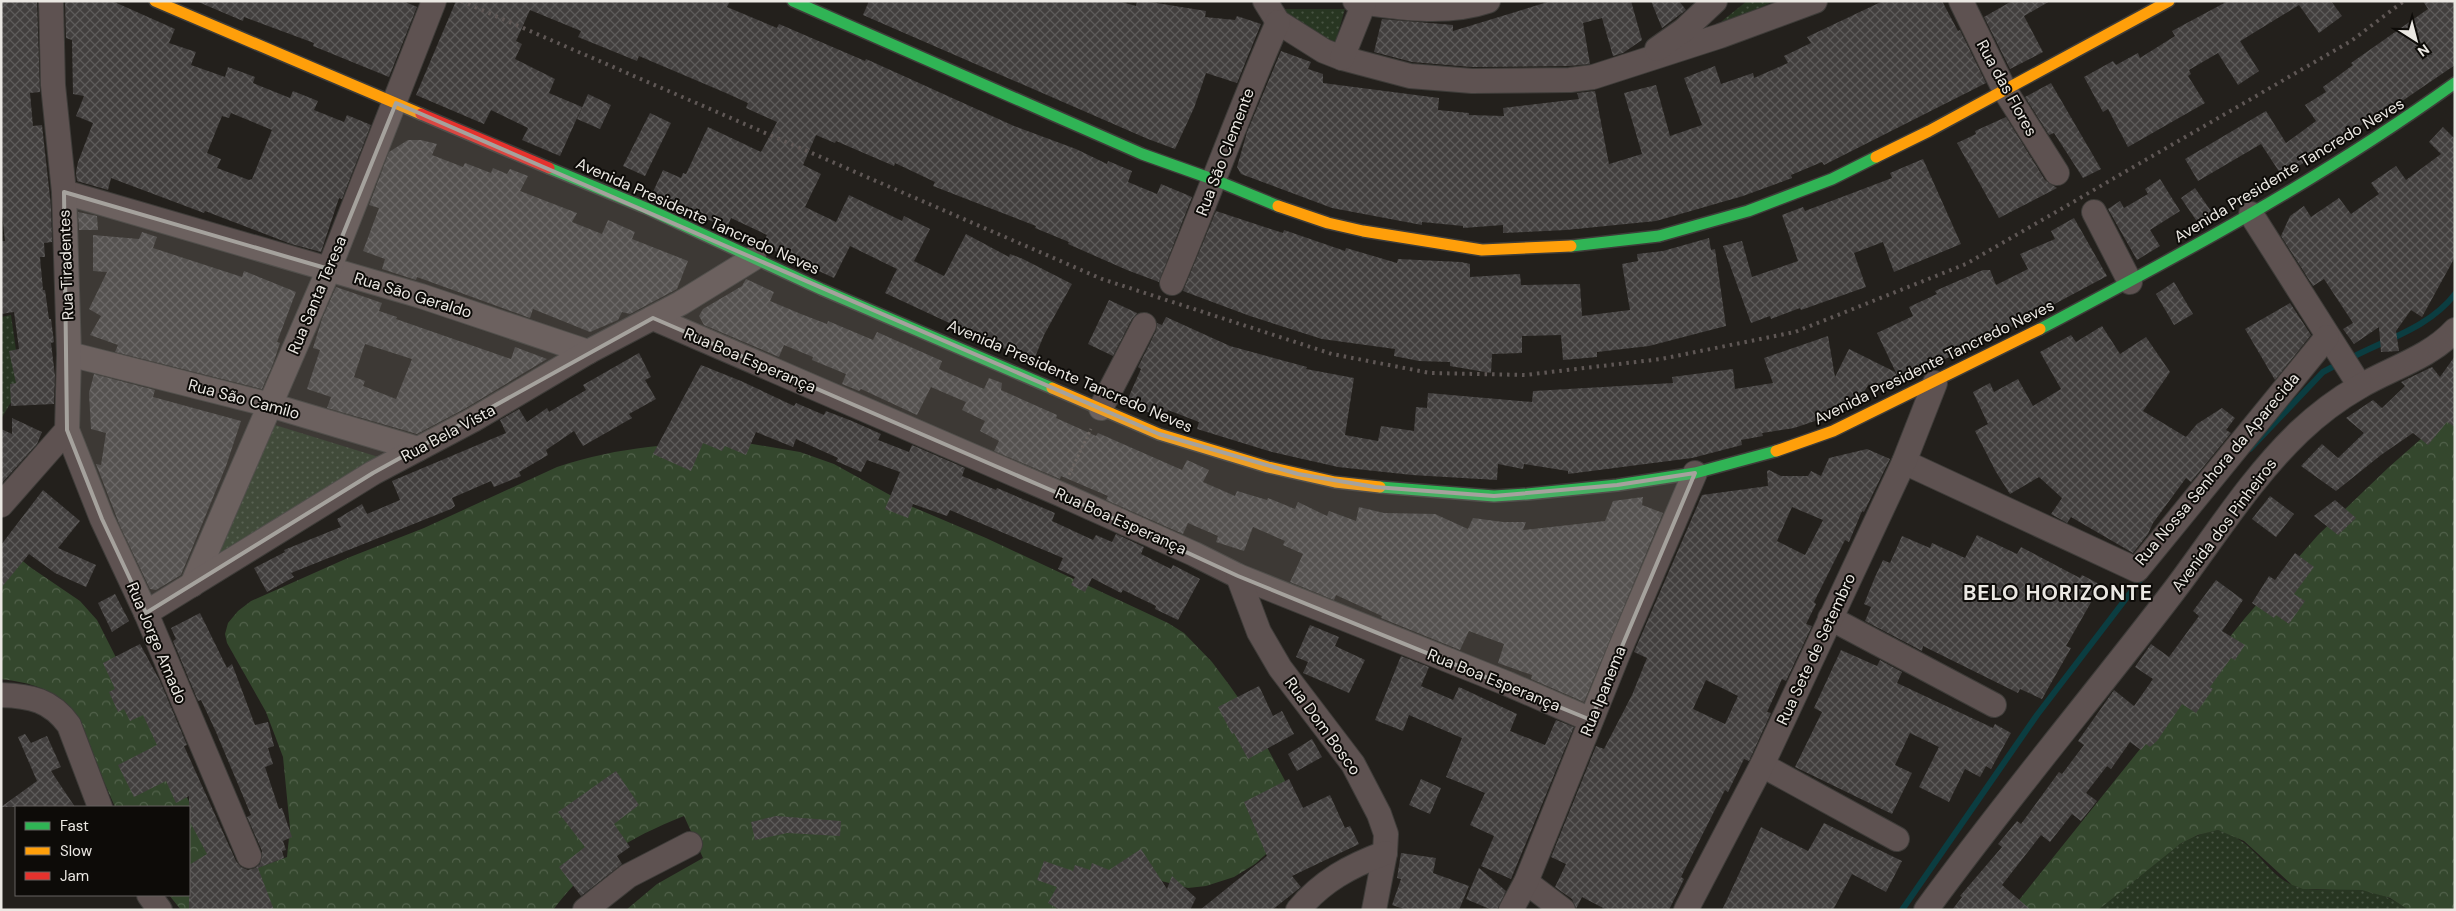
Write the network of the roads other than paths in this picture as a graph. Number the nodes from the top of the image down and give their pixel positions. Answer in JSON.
{"nodes":[{"id":1,"x":51,"y":1,"type":"edge"},
{"id":2,"x":155,"y":1,"type":"edge"},
{"id":3,"x":434,"y":1,"type":"edge"},
{"id":4,"x":793,"y":1,"type":"edge"},
{"id":5,"x":1265,"y":1,"type":"edge"},
{"id":6,"x":1488,"y":1,"type":"edge"},
{"id":7,"x":1715,"y":1,"type":"edge"},
{"id":8,"x":1815,"y":1,"type":"edge"},
{"id":9,"x":1961,"y":1,"type":"edge"},
{"id":10,"x":2169,"y":1,"type":"edge"},
{"id":11,"x":1359,"y":2,"type":"edge"},
{"id":12,"x":1278,"y":22,"type":"junction"},
{"id":13,"x":1342,"y":58,"type":"junction"},
{"id":14,"x":1624,"y":68,"type":"junction"},
{"id":15,"x":2455,"y":82,"type":"edge"},
{"id":16,"x":2004,"y":89,"type":"junction"},
{"id":17,"x":396,"y":103,"type":"junction"},
{"id":18,"x":2057,"y":173,"type":"dead end"},
{"id":19,"x":1215,"y":180,"type":"junction"},
{"id":20,"x":64,"y":192,"type":"junction"},
{"id":21,"x":2094,"y":212,"type":"dead end"},
{"id":22,"x":2251,"y":214,"type":"junction"},
{"id":23,"x":754,"y":258,"type":"junction"},
{"id":24,"x":329,"y":269,"type":"junction"},
{"id":25,"x":2130,"y":282,"type":"junction"},
{"id":26,"x":1172,"y":283,"type":"dead end"},
{"id":27,"x":653,"y":318,"type":"junction"},
{"id":28,"x":1144,"y":325,"type":"dead end"},
{"id":29,"x":2455,"y":330,"type":"edge"},
{"id":30,"x":2332,"y":344,"type":"junction"},
{"id":31,"x":588,"y":352,"type":"junction"},
{"id":32,"x":69,"y":354,"type":"junction"},
{"id":33,"x":2356,"y":381,"type":"junction"},
{"id":34,"x":1934,"y":383,"type":"junction"},
{"id":35,"x":270,"y":405,"type":"junction"},
{"id":36,"x":1102,"y":408,"type":"junction"},
{"id":37,"x":67,"y":430,"type":"junction"},
{"id":38,"x":418,"y":449,"type":"junction"},
{"id":39,"x":1904,"y":462,"type":"junction"},
{"id":40,"x":1695,"y":473,"type":"junction"},
{"id":41,"x":1,"y":505,"type":"edge"},
{"id":42,"x":1238,"y":576,"type":"junction"},
{"id":43,"x":192,"y":585,"type":"junction"},
{"id":44,"x":146,"y":613,"type":"junction"},
{"id":45,"x":1830,"y":618,"type":"junction"},
{"id":46,"x":2,"y":700,"type":"edge"},
{"id":47,"x":1994,"y":705,"type":"dead end"},
{"id":48,"x":1591,"y":720,"type":"junction"},
{"id":49,"x":1762,"y":765,"type":"junction"},
{"id":50,"x":100,"y":806,"type":"edge"},
{"id":51,"x":1897,"y":839,"type":"dead end"},
{"id":52,"x":690,"y":844,"type":"dead end"},
{"id":53,"x":1386,"y":854,"type":"junction"},
{"id":54,"x":249,"y":856,"type":"dead end"},
{"id":55,"x":1526,"y":882,"type":"junction"},
{"id":56,"x":151,"y":896,"type":"edge"},
{"id":57,"x":160,"y":910,"type":"edge"},
{"id":58,"x":585,"y":910,"type":"edge"},
{"id":59,"x":1298,"y":910,"type":"edge"},
{"id":60,"x":1374,"y":910,"type":"edge"},
{"id":61,"x":1511,"y":910,"type":"edge"},
{"id":62,"x":1563,"y":910,"type":"edge"},
{"id":63,"x":1686,"y":910,"type":"edge"},
{"id":64,"x":1926,"y":910,"type":"edge"}],
"edges":[{"from":1,"to":20,"type":"street","name":"Rua Tiradentes"},
{"from":2,"to":17,"type":"street","name":"Avenida Presidente Tancredo Neves"},
{"from":3,"to":17,"type":"street","name":"Rua Santa Teresa"},
{"from":4,"to":19,"type":"street"},
{"from":5,"to":12,"type":"street"},
{"from":6,"to":11,"type":"street"},
{"from":7,"to":14,"type":"street"},
{"from":8,"to":14,"type":"street"},
{"from":9,"to":16,"type":"street","name":"Rua das Flores"},
{"from":10,"to":16,"type":"street"},
{"from":11,"to":13,"type":"street"},
{"from":12,"to":13,"type":"street"},
{"from":12,"to":19,"type":"street","name":"Rua São Clemente"},
{"from":13,"to":14,"type":"street"},
{"from":15,"to":22,"type":"street","name":"Avenida Presidente Tancredo Neves"},
{"from":16,"to":18,"type":"street","name":"Rua das Flores"},
{"from":16,"to":19,"type":"street"},
{"from":17,"to":23,"type":"street","name":"Avenida Presidente Tancredo Neves"},
{"from":17,"to":24,"type":"street","name":"Rua Santa Teresa"},
{"from":19,"to":26,"type":"street","name":"Rua São Clemente"},
{"from":20,"to":24,"type":"street","name":"Rua São Geraldo"},
{"from":20,"to":32,"type":"street","name":"Rua Tiradentes"},
{"from":21,"to":25,"type":"street"},
{"from":22,"to":25,"type":"street","name":"Avenida Presidente Tancredo Neves"},
{"from":22,"to":30,"type":"street"},
{"from":23,"to":27,"type":"street","name":"Rua Bela Vista"},
{"from":23,"to":36,"type":"street","name":"Avenida Presidente Tancredo Neves"},
{"from":24,"to":31,"type":"street","name":"Rua São Geraldo"},
{"from":24,"to":35,"type":"street","name":"Rua Santa Teresa"},
{"from":25,"to":34,"type":"street","name":"Avenida Presidente Tancredo Neves"},
{"from":27,"to":31,"type":"street","name":"Rua Bela Vista"},
{"from":27,"to":42,"type":"street","name":"Rua Boa Esperança"},
{"from":28,"to":36,"type":"street"},
{"from":29,"to":33,"type":"street","name":"Avenida dos Pinheiros"},
{"from":30,"to":33,"type":"street"},
{"from":30,"to":39,"type":"street","name":"Rua Nossa Senhora da Aparecida"},
{"from":31,"to":38,"type":"street","name":"Rua Bela Vista"},
{"from":32,"to":35,"type":"street","name":"Rua São Camilo"},
{"from":32,"to":37,"type":"street","name":"Rua Tiradentes"},
{"from":33,"to":64,"type":"street","name":"Avenida dos Pinheiros"},
{"from":34,"to":39,"type":"street","name":"Rua Sete de Setembro"},
{"from":34,"to":40,"type":"street","name":"Avenida Presidente Tancredo Neves"},
{"from":35,"to":38,"type":"street","name":"Rua São Camilo"},
{"from":35,"to":43,"type":"street","name":"Rua Santa Teresa"},
{"from":36,"to":40,"type":"street","name":"Avenida Presidente Tancredo Neves"},
{"from":37,"to":41,"type":"street"},
{"from":37,"to":44,"type":"street","name":"Rua Jorge Amado"},
{"from":38,"to":43,"type":"street","name":"Rua Bela Vista"},
{"from":39,"to":45,"type":"street","name":"Rua Sete de Setembro"},
{"from":40,"to":48,"type":"street","name":"Rua Ipanema"},
{"from":42,"to":48,"type":"street","name":"Rua Boa Esperança"},
{"from":42,"to":53,"type":"street","name":"Rua Dom Bosco"},
{"from":43,"to":44,"type":"street","name":"Rua Bela Vista"},
{"from":44,"to":54,"type":"street","name":"Rua Jorge Amado"},
{"from":45,"to":47,"type":"street"},
{"from":45,"to":49,"type":"street","name":"Rua Sete de Setembro"},
{"from":46,"to":50,"type":"street"},
{"from":48,"to":55,"type":"street","name":"Rua Ipanema"},
{"from":49,"to":51,"type":"street"},
{"from":49,"to":63,"type":"street","name":"Rua Sete de Setembro"},
{"from":52,"to":58,"type":"street"},
{"from":53,"to":59,"type":"street"},
{"from":53,"to":60,"type":"street","name":"Rua Dom Bosco"},
{"from":55,"to":61,"type":"street","name":"Rua Ipanema"},
{"from":55,"to":62,"type":"street"},
{"from":56,"to":57,"type":"street"}]}
